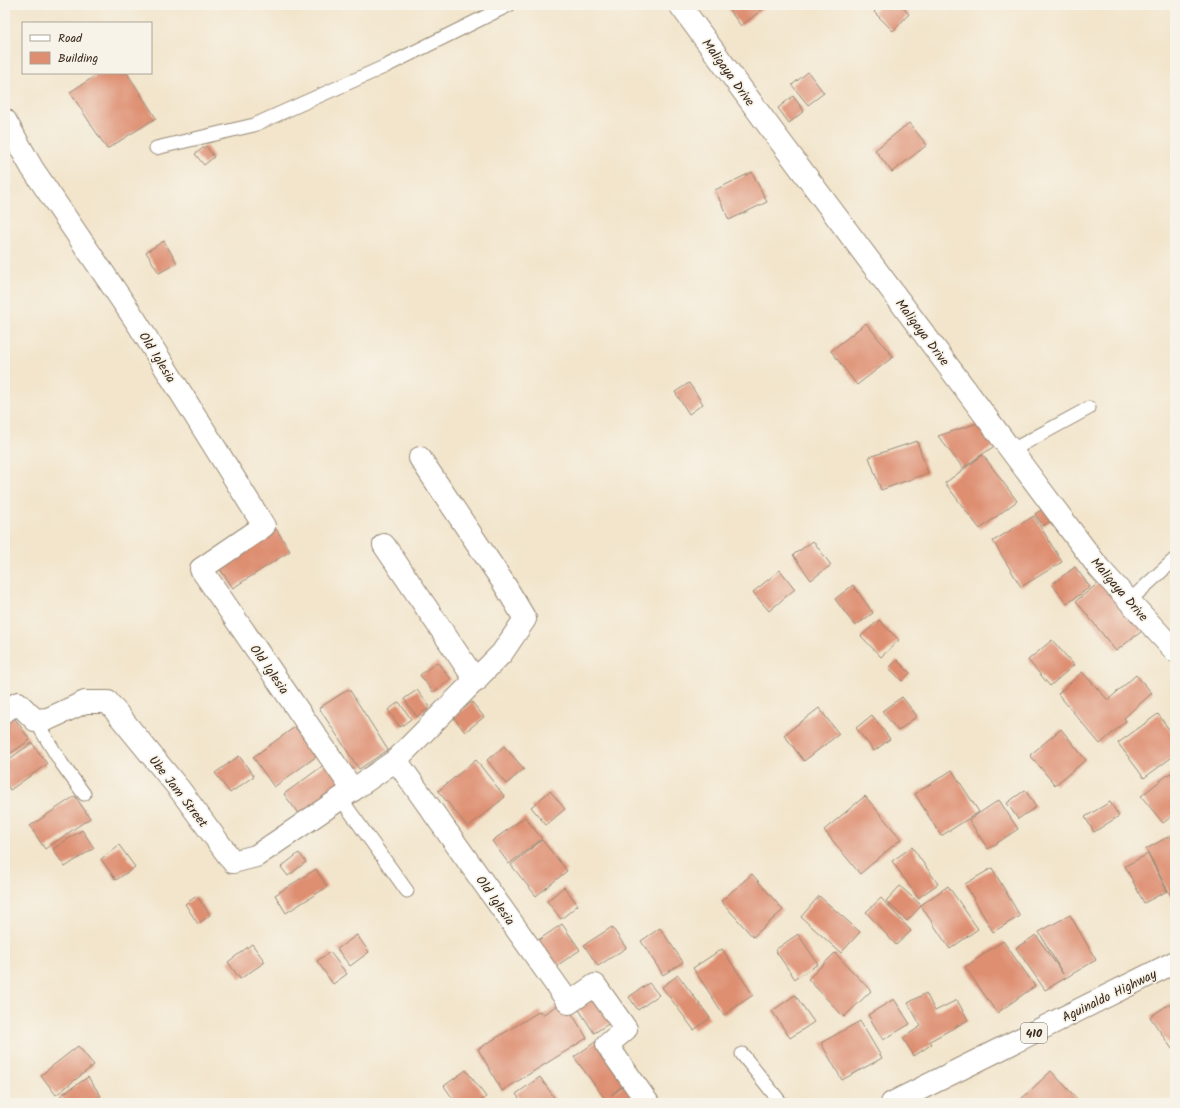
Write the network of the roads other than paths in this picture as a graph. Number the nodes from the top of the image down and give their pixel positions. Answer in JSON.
{"nodes":[{"id":1,"x":509,"y":5,"type":"edge"},
{"id":2,"x":680,"y":5,"type":"edge"},
{"id":3,"x":5,"y":120,"type":"edge"},
{"id":4,"x":156,"y":148,"type":"dead end"},
{"id":5,"x":1089,"y":408,"type":"dead end"},
{"id":6,"x":1012,"y":450,"type":"junction"},
{"id":7,"x":420,"y":458,"type":"dead end"},
{"id":8,"x":384,"y":545,"type":"dead end"},
{"id":9,"x":1175,"y":559,"type":"edge"},
{"id":10,"x":1129,"y":600,"type":"junction"},
{"id":11,"x":1175,"y":651,"type":"edge"},
{"id":12,"x":476,"y":681,"type":"junction"},
{"id":13,"x":5,"y":711,"type":"edge"},
{"id":14,"x":35,"y":720,"type":"junction"},
{"id":15,"x":396,"y":760,"type":"junction"},
{"id":16,"x":84,"y":794,"type":"dead end"},
{"id":17,"x":347,"y":794,"type":"junction"},
{"id":18,"x":407,"y":891,"type":"dead end"},
{"id":19,"x":1175,"y":962,"type":"edge"},
{"id":20,"x":742,"y":1054,"type":"dead end"},
{"id":21,"x":648,"y":1103,"type":"edge"},
{"id":22,"x":781,"y":1103,"type":"edge"},
{"id":23,"x":892,"y":1103,"type":"edge"}],
"edges":[{"from":1,"to":4,"type":"lane"},
{"from":2,"to":6,"type":"street","name":"Maligaya Drive"},
{"from":3,"to":17,"type":"street","name":"Old Iglesia"},
{"from":5,"to":6,"type":"lane"},
{"from":6,"to":10,"type":"street","name":"Maligaya Drive"},
{"from":7,"to":12,"type":"street"},
{"from":8,"to":12,"type":"street"},
{"from":9,"to":10,"type":"lane"},
{"from":10,"to":11,"type":"street","name":"Maligaya Drive"},
{"from":12,"to":15,"type":"street"},
{"from":13,"to":14,"type":"street"},
{"from":14,"to":16,"type":"lane"},
{"from":14,"to":17,"type":"street","name":"Ube Jam Street"},
{"from":15,"to":17,"type":"street"},
{"from":15,"to":21,"type":"street","name":"Old Iglesia"},
{"from":17,"to":18,"type":"lane"},
{"from":19,"to":23,"type":"street","name":"Aguinaldo Highway","number":"410"},
{"from":20,"to":22,"type":"lane"}]}
